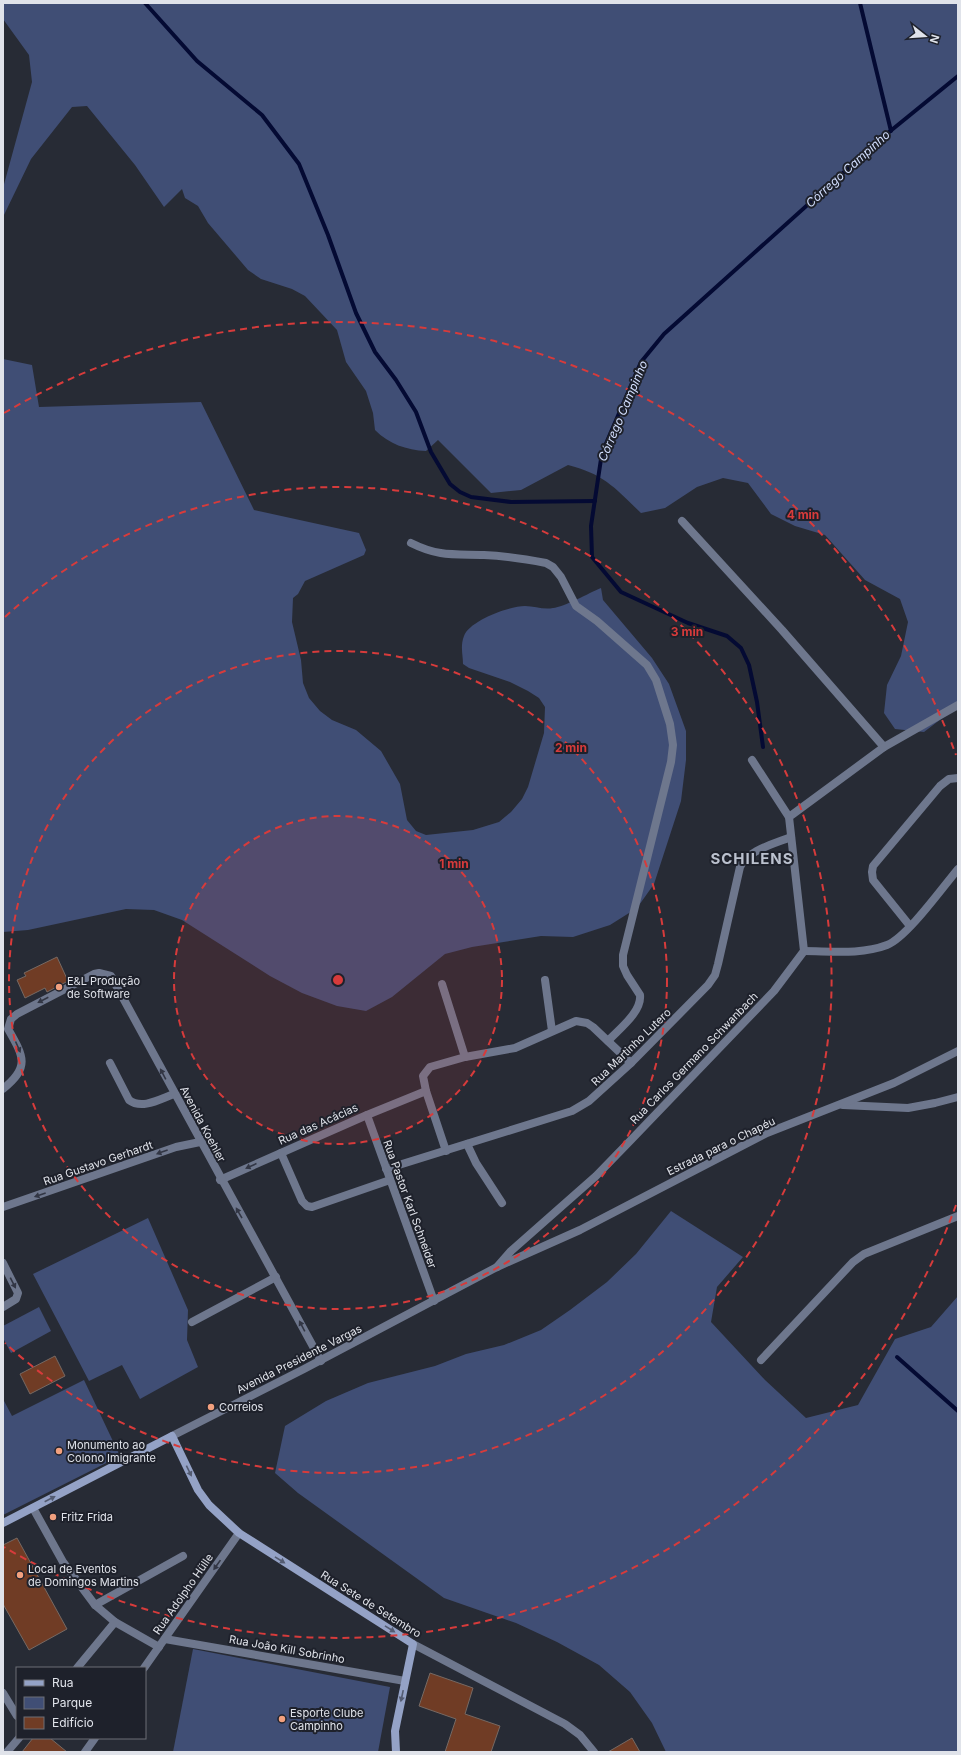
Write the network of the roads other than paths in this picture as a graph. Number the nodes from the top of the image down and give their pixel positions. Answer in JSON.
{"nodes":[{"id":1,"x":682,"y":521,"type":"dead end"},
{"id":2,"x":411,"y":543,"type":"dead end"},
{"id":3,"x":958,"y":705,"type":"edge"},
{"id":4,"x":884,"y":747,"type":"junction"},
{"id":5,"x":752,"y":760,"type":"dead end"},
{"id":6,"x":958,"y":778,"type":"edge"},
{"id":7,"x":789,"y":817,"type":"junction"},
{"id":8,"x":791,"y":837,"type":"junction"},
{"id":9,"x":958,"y":869,"type":"edge"},
{"id":10,"x":910,"y":926,"type":"junction"},
{"id":11,"x":804,"y":951,"type":"junction"},
{"id":12,"x":545,"y":980,"type":"dead end"},
{"id":13,"x":442,"y":984,"type":"dead end"},
{"id":14,"x":552,"y":1031,"type":"junction"},
{"id":15,"x":608,"y":1041,"type":"junction"},
{"id":16,"x":958,"y":1051,"type":"edge"},
{"id":17,"x":465,"y":1056,"type":"junction"},
{"id":18,"x":110,"y":1063,"type":"dead end"},
{"id":19,"x":631,"y":1063,"type":"junction"},
{"id":20,"x":3,"y":1089,"type":"edge"},
{"id":21,"x":426,"y":1091,"type":"junction"},
{"id":22,"x":174,"y":1094,"type":"junction"},
{"id":23,"x":958,"y":1096,"type":"edge"},
{"id":24,"x":842,"y":1105,"type":"junction"},
{"id":25,"x":366,"y":1115,"type":"junction"},
{"id":26,"x":200,"y":1142,"type":"junction"},
{"id":27,"x":467,"y":1144,"type":"junction"},
{"id":28,"x":446,"y":1150,"type":"junction"},
{"id":29,"x":281,"y":1153,"type":"junction"},
{"id":30,"x":386,"y":1169,"type":"junction"},
{"id":31,"x":220,"y":1180,"type":"junction"},
{"id":32,"x":390,"y":1180,"type":"junction"},
{"id":33,"x":502,"y":1203,"type":"dead end"},
{"id":34,"x":3,"y":1207,"type":"edge"},
{"id":35,"x":958,"y":1216,"type":"edge"},
{"id":36,"x":3,"y":1263,"type":"edge"},
{"id":37,"x":497,"y":1267,"type":"junction"},
{"id":38,"x":276,"y":1277,"type":"junction"},
{"id":39,"x":434,"y":1301,"type":"junction"},
{"id":40,"x":3,"y":1307,"type":"edge"},
{"id":41,"x":192,"y":1322,"type":"dead end"},
{"id":42,"x":761,"y":1360,"type":"dead end"},
{"id":43,"x":321,"y":1361,"type":"junction"},
{"id":44,"x":172,"y":1436,"type":"junction"},
{"id":45,"x":33,"y":1508,"type":"junction"},
{"id":46,"x":3,"y":1523,"type":"edge"},
{"id":47,"x":239,"y":1534,"type":"junction"},
{"id":48,"x":184,"y":1556,"type":"dead end"},
{"id":49,"x":95,"y":1605,"type":"junction"},
{"id":50,"x":115,"y":1622,"type":"junction"},
{"id":51,"x":165,"y":1639,"type":"junction"},
{"id":52,"x":413,"y":1644,"type":"junction"},
{"id":53,"x":159,"y":1647,"type":"junction"},
{"id":54,"x":78,"y":1667,"type":"edge"},
{"id":55,"x":145,"y":1667,"type":"edge"},
{"id":56,"x":405,"y":1681,"type":"junction"},
{"id":57,"x":3,"y":1693,"type":"edge"},
{"id":58,"x":16,"y":1714,"type":"edge"},
{"id":59,"x":18,"y":1739,"type":"edge"},
{"id":60,"x":94,"y":1739,"type":"edge"},
{"id":61,"x":7,"y":1752,"type":"edge"},
{"id":62,"x":85,"y":1752,"type":"edge"},
{"id":63,"x":396,"y":1752,"type":"edge"},
{"id":64,"x":594,"y":1752,"type":"edge"}],
"edges":[{"from":1,"to":4,"type":"street"},
{"from":2,"to":15,"type":"street"},
{"from":3,"to":4,"type":"street"},
{"from":4,"to":7,"type":"street"},
{"from":5,"to":7,"type":"street"},
{"from":6,"to":10,"type":"street"},
{"from":7,"to":8,"type":"street"},
{"from":8,"to":11,"type":"street"},
{"from":8,"to":19,"type":"street","name":"Rua Martinho Lutero"},
{"from":9,"to":10,"type":"street"},
{"from":10,"to":11,"type":"street"},
{"from":11,"to":37,"type":"street","name":"Rua Carlos Germano Schwanbach"},
{"from":12,"to":14,"type":"street"},
{"from":13,"to":17,"type":"street"},
{"from":14,"to":15,"type":"street"},
{"from":14,"to":17,"type":"street"},
{"from":15,"to":19,"type":"street"},
{"from":16,"to":24,"type":"street","name":"Estrada para o Chapéu"},
{"from":17,"to":21,"type":"street"},
{"from":18,"to":22,"type":"street"},
{"from":19,"to":27,"type":"street","name":"Rua Martinho Lutero"},
{"from":22,"to":20,"type":"street","name":"Avenida Koehler","one_way":true},
{"from":21,"to":25,"type":"street","name":"Rua das Acácias"},
{"from":21,"to":28,"type":"street"},
{"from":22,"to":26,"type":"street","name":"Avenida Koehler"},
{"from":23,"to":24,"type":"street"},
{"from":24,"to":37,"type":"street","name":"Estrada para o Chapéu"},
{"from":25,"to":29,"type":"street","name":"Rua das Acácias"},
{"from":25,"to":30,"type":"street","name":"Rua Pastor Karl Schneider"},
{"from":26,"to":31,"type":"street","name":"Avenida Koehler"},
{"from":26,"to":34,"type":"street","name":"Rua Gustavo Gerhardt","one_way":true},
{"from":27,"to":28,"type":"street","name":"Rua Martinho Lutero"},
{"from":27,"to":33,"type":"street"},
{"from":28,"to":30,"type":"street","name":"Rua Martinho Lutero"},
{"from":29,"to":31,"type":"street","name":"Rua das Acácias","one_way":true},
{"from":29,"to":32,"type":"street"},
{"from":30,"to":32,"type":"street","name":"Rua Pastor Karl Schneider"},
{"from":38,"to":31,"type":"street","name":"Avenida Koehler","one_way":true},
{"from":32,"to":39,"type":"street","name":"Rua Pastor Karl Schneider"},
{"from":35,"to":42,"type":"street"},
{"from":36,"to":40,"type":"street","one_way":true},
{"from":37,"to":39,"type":"street","name":"Avenida Presidente Vargas"},
{"from":38,"to":41,"type":"street"},
{"from":43,"to":38,"type":"street","name":"Avenida Koehler","one_way":true},
{"from":39,"to":43,"type":"street","name":"Avenida Presidente Vargas"},
{"from":43,"to":44,"type":"street","name":"Avenida Presidente Vargas"},
{"from":45,"to":44,"type":"main road","name":"Avenida Presidente Vargas","one_way":true},
{"from":44,"to":47,"type":"main road","name":"Rua Sete de Setembro","one_way":true},
{"from":45,"to":46,"type":"main road","name":"Avenida Presidente Vargas"},
{"from":45,"to":49,"type":"street"},
{"from":47,"to":51,"type":"street","name":"Rua Adolpho Hülle","one_way":true},
{"from":47,"to":52,"type":"main road","name":"Rua Sete de Setembro","one_way":true},
{"from":48,"to":49,"type":"street"},
{"from":49,"to":50,"type":"street"},
{"from":50,"to":53,"type":"street"},
{"from":50,"to":54,"type":"street"},
{"from":51,"to":53,"type":"street","name":"Rua Adolpho Hülle"},
{"from":51,"to":56,"type":"street","name":"Rua João Kill Sobrinho"},
{"from":52,"to":56,"type":"main road"},
{"from":52,"to":64,"type":"street","name":"Rua Sete de Setembro"},
{"from":53,"to":55,"type":"street","name":"Rua Adolpho Hülle"},
{"from":56,"to":63,"type":"main road","one_way":true},
{"from":57,"to":58,"type":"street"},
{"from":59,"to":61,"type":"street"},
{"from":60,"to":62,"type":"street"}]}
